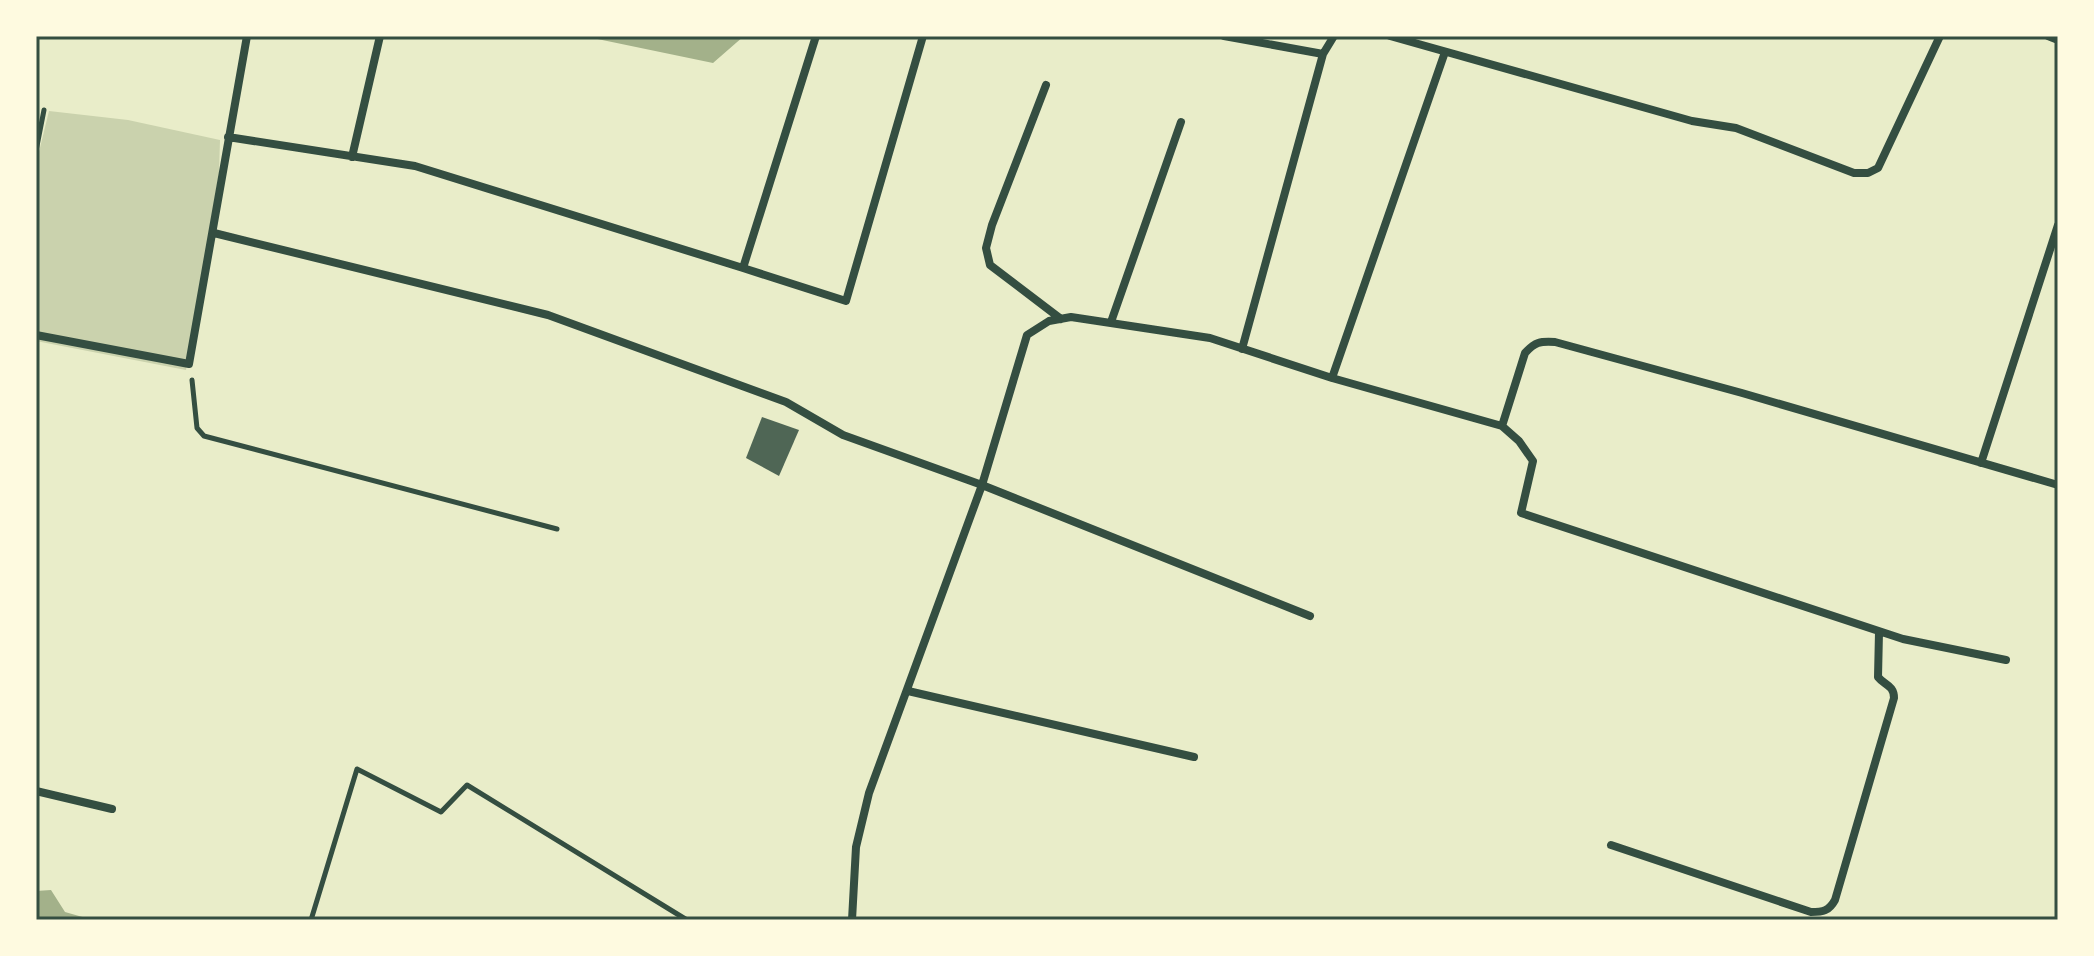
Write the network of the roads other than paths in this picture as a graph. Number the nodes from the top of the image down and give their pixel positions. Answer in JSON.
{"nodes":[{"id":1,"x":247,"y":36,"type":"edge"},
{"id":2,"x":380,"y":36,"type":"edge"},
{"id":3,"x":816,"y":36,"type":"edge"},
{"id":4,"x":923,"y":36,"type":"edge"},
{"id":5,"x":1224,"y":36,"type":"edge"},
{"id":6,"x":1334,"y":36,"type":"edge"},
{"id":7,"x":1390,"y":36,"type":"edge"},
{"id":8,"x":1940,"y":36,"type":"edge"},
{"id":9,"x":2048,"y":36,"type":"edge"},
{"id":10,"x":2058,"y":40,"type":"edge"},
{"id":11,"x":1445,"y":52,"type":"junction"},
{"id":12,"x":1323,"y":54,"type":"junction"},
{"id":13,"x":1046,"y":85,"type":"dead end"},
{"id":14,"x":1181,"y":122,"type":"dead end"},
{"id":15,"x":228,"y":137,"type":"junction"},
{"id":16,"x":352,"y":157,"type":"junction"},
{"id":17,"x":2058,"y":225,"type":"edge"},
{"id":18,"x":214,"y":233,"type":"junction"},
{"id":19,"x":743,"y":268,"type":"junction"},
{"id":20,"x":1061,"y":319,"type":"junction"},
{"id":21,"x":1111,"y":322,"type":"junction"},
{"id":22,"x":36,"y":335,"type":"edge"},
{"id":23,"x":1242,"y":349,"type":"junction"},
{"id":24,"x":1332,"y":378,"type":"junction"},
{"id":25,"x":1502,"y":426,"type":"junction"},
{"id":26,"x":1981,"y":463,"type":"junction"},
{"id":27,"x":982,"y":485,"type":"junction"},
{"id":28,"x":2058,"y":485,"type":"edge"},
{"id":29,"x":1310,"y":616,"type":"dead end"},
{"id":30,"x":1879,"y":632,"type":"junction"},
{"id":31,"x":2006,"y":660,"type":"dead end"},
{"id":32,"x":908,"y":691,"type":"junction"},
{"id":33,"x":1194,"y":757,"type":"dead end"},
{"id":34,"x":36,"y":791,"type":"edge"},
{"id":35,"x":112,"y":809,"type":"dead end"},
{"id":36,"x":1611,"y":845,"type":"dead end"},
{"id":37,"x":852,"y":920,"type":"edge"}],
"edges":[{"from":1,"to":15,"type":"street"},
{"from":2,"to":16,"type":"street"},
{"from":3,"to":19,"type":"street"},
{"from":4,"to":19,"type":"street"},
{"from":5,"to":12,"type":"street"},
{"from":6,"to":12,"type":"street"},
{"from":7,"to":11,"type":"street"},
{"from":8,"to":11,"type":"street"},
{"from":9,"to":10,"type":"street"},
{"from":11,"to":24,"type":"street"},
{"from":12,"to":23,"type":"street"},
{"from":13,"to":20,"type":"street"},
{"from":14,"to":21,"type":"street"},
{"from":15,"to":16,"type":"street"},
{"from":15,"to":18,"type":"street"},
{"from":16,"to":19,"type":"street"},
{"from":17,"to":26,"type":"street"},
{"from":18,"to":22,"type":"street"},
{"from":18,"to":27,"type":"street"},
{"from":20,"to":21,"type":"street"},
{"from":20,"to":27,"type":"street"},
{"from":21,"to":23,"type":"street"},
{"from":23,"to":24,"type":"street"},
{"from":24,"to":25,"type":"street"},
{"from":25,"to":26,"type":"street"},
{"from":25,"to":30,"type":"street"},
{"from":26,"to":28,"type":"street"},
{"from":27,"to":29,"type":"street"},
{"from":27,"to":32,"type":"street"},
{"from":30,"to":31,"type":"street"},
{"from":30,"to":36,"type":"street"},
{"from":32,"to":33,"type":"street"},
{"from":32,"to":37,"type":"street"},
{"from":34,"to":35,"type":"street"}]}
